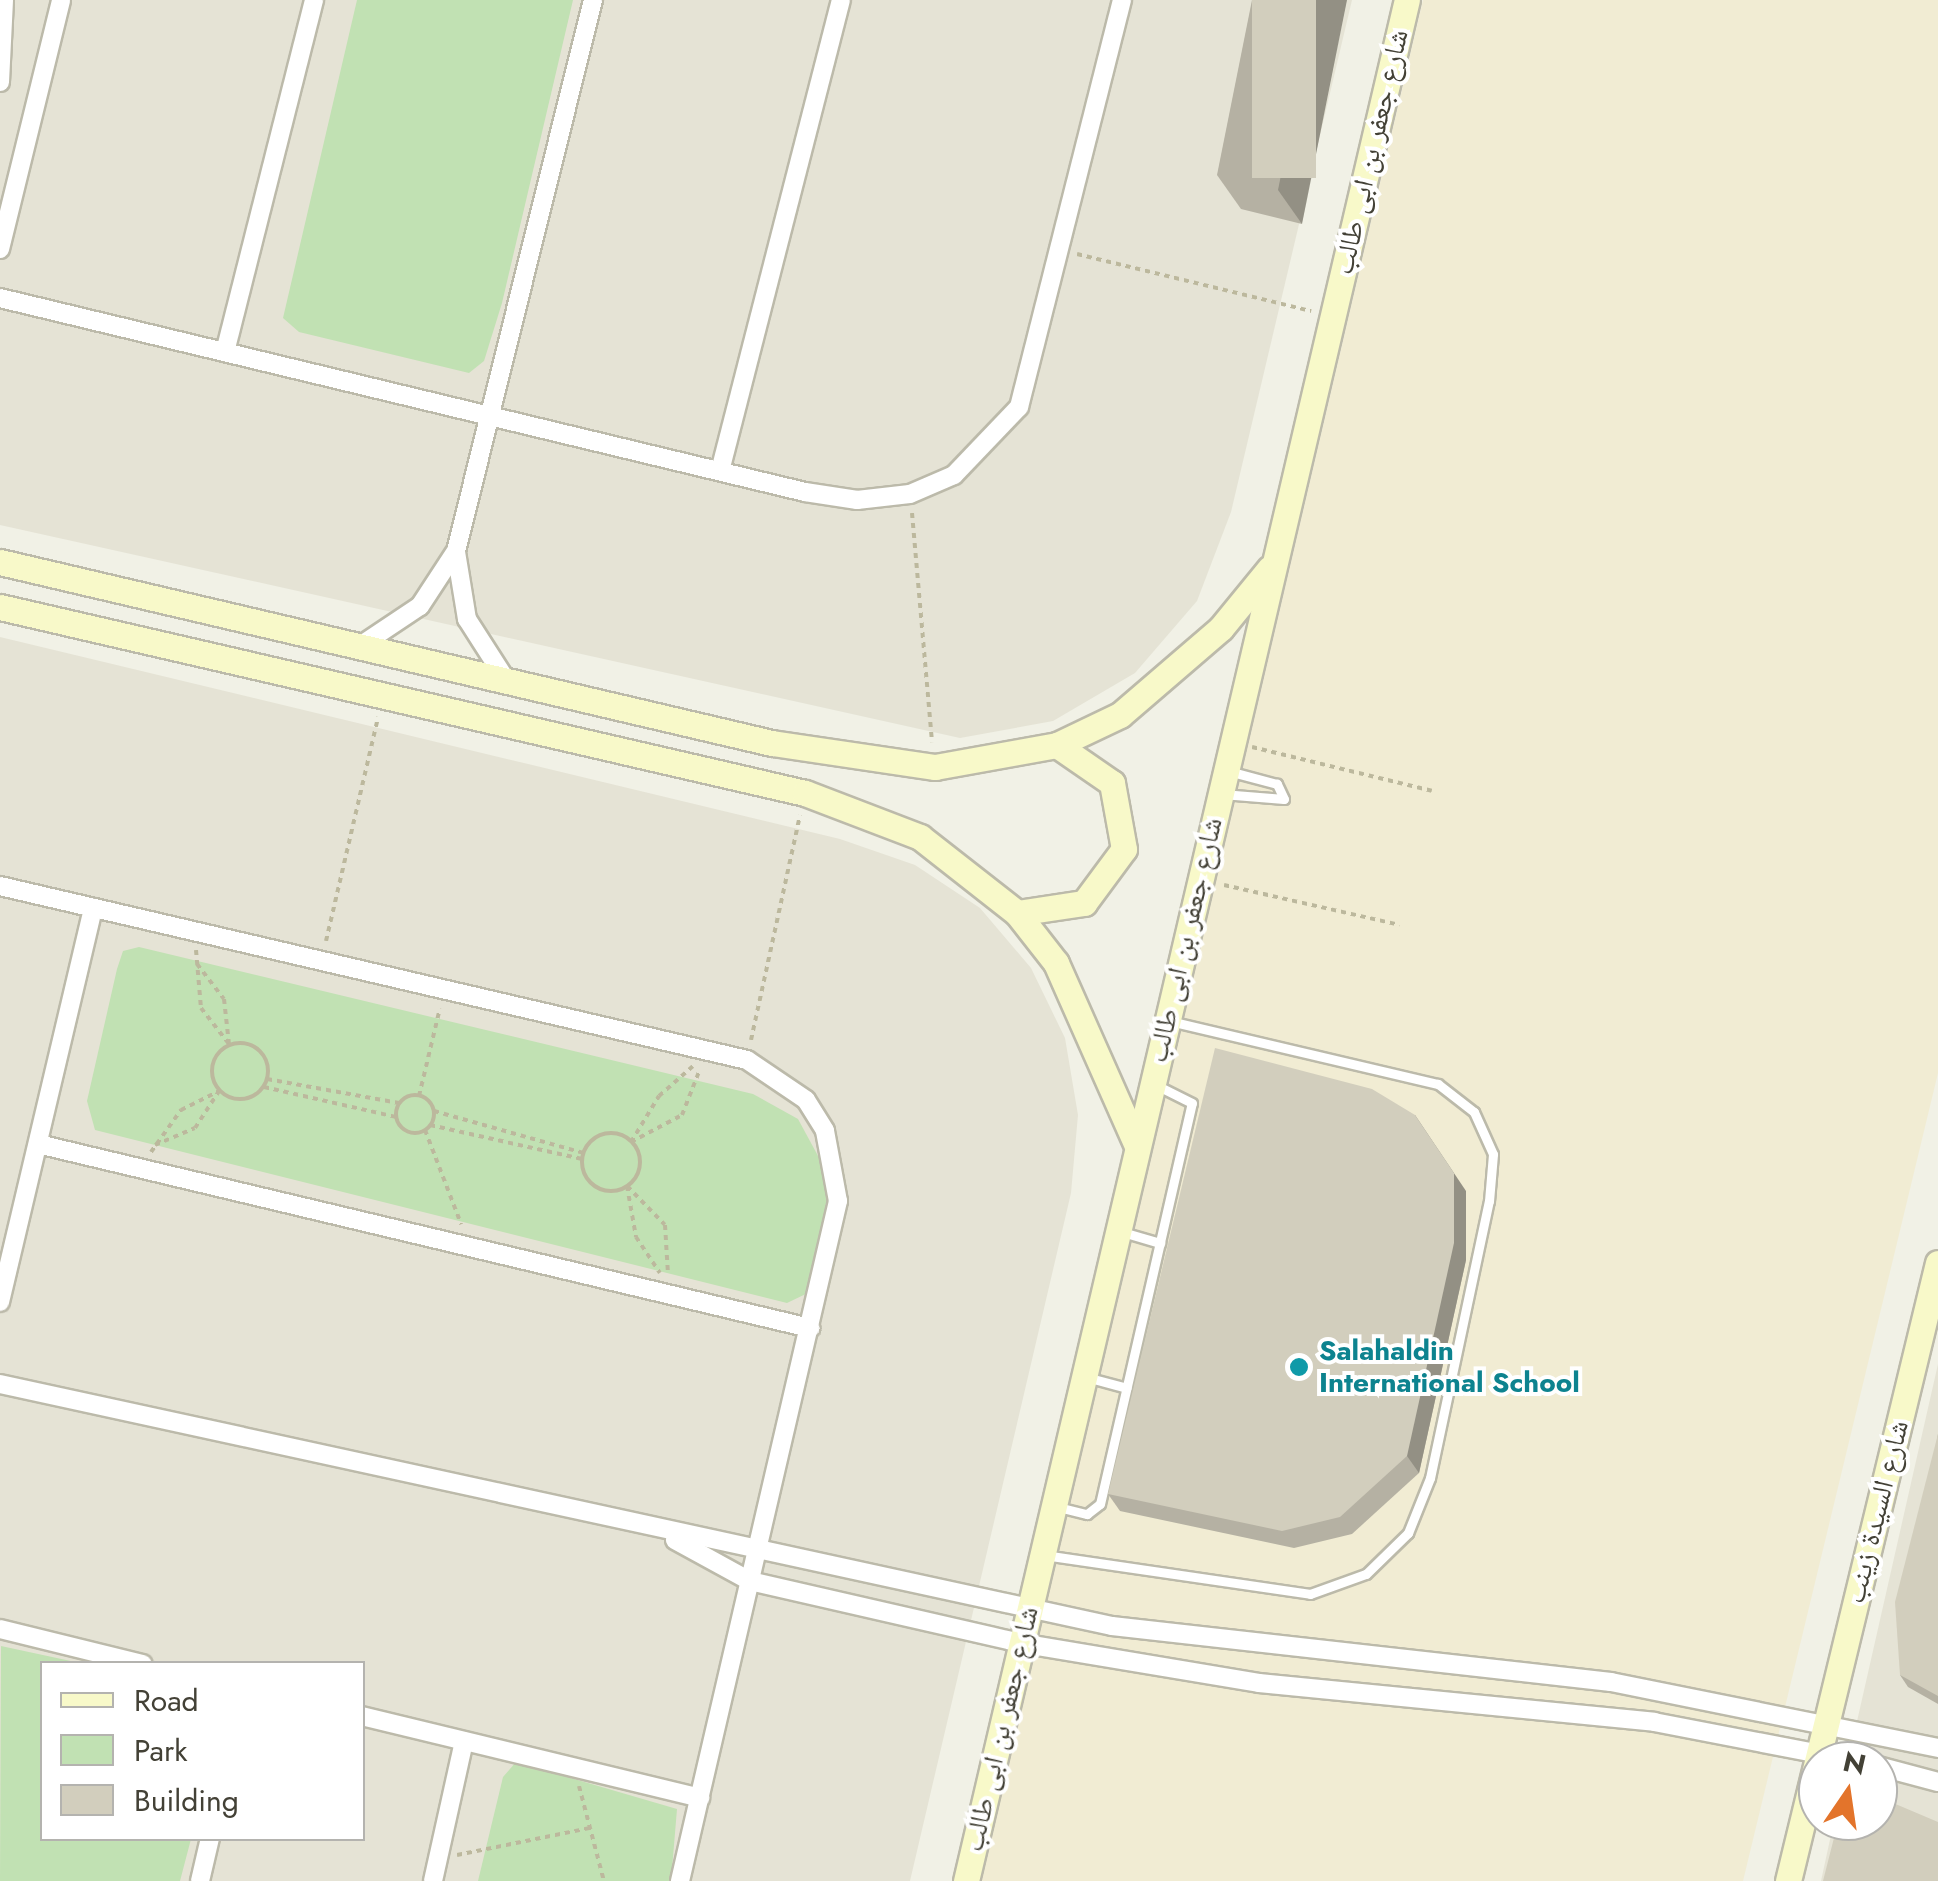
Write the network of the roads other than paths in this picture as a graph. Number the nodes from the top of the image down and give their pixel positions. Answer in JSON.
{"nodes":[{"id":1,"x":4,"y":0,"type":"edge"},
{"id":2,"x":60,"y":0,"type":"edge"},
{"id":3,"x":314,"y":0,"type":"edge"},
{"id":4,"x":593,"y":0,"type":"edge"},
{"id":5,"x":841,"y":0,"type":"edge"},
{"id":6,"x":1407,"y":0,"type":"edge"},
{"id":7,"x":1116,"y":1,"type":"edge"},
{"id":8,"x":0,"y":82,"type":"edge"},
{"id":9,"x":0,"y":250,"type":"edge"},
{"id":10,"x":0,"y":298,"type":"edge"},
{"id":11,"x":226,"y":352,"type":"junction"},
{"id":12,"x":489,"y":416,"type":"junction"},
{"id":13,"x":720,"y":471,"type":"junction"},
{"id":14,"x":456,"y":551,"type":"junction"},
{"id":15,"x":0,"y":562,"type":"edge"},
{"id":16,"x":1274,"y":564,"type":"junction"},
{"id":17,"x":0,"y":607,"type":"edge"},
{"id":18,"x":360,"y":646,"type":"junction"},
{"id":19,"x":506,"y":680,"type":"junction"},
{"id":20,"x":772,"y":743,"type":"junction"},
{"id":21,"x":1057,"y":745,"type":"junction"},
{"id":22,"x":1222,"y":782,"type":"junction"},
{"id":23,"x":763,"y":784,"type":"junction"},
{"id":24,"x":0,"y":886,"type":"edge"},
{"id":25,"x":93,"y":908,"type":"junction"},
{"id":26,"x":1017,"y":913,"type":"junction"},
{"id":27,"x":1166,"y":1020,"type":"junction"},
{"id":28,"x":1152,"y":1083,"type":"junction"},
{"id":29,"x":38,"y":1144,"type":"junction"},
{"id":30,"x":1137,"y":1146,"type":"junction"},
{"id":31,"x":1117,"y":1230,"type":"junction"},
{"id":32,"x":1160,"y":1243,"type":"junction"},
{"id":33,"x":1938,"y":1263,"type":"edge"},
{"id":34,"x":0,"y":1302,"type":"edge"},
{"id":35,"x":810,"y":1328,"type":"junction"},
{"id":36,"x":1083,"y":1376,"type":"junction"},
{"id":37,"x":0,"y":1384,"type":"edge"},
{"id":38,"x":1127,"y":1388,"type":"junction"},
{"id":39,"x":1052,"y":1505,"type":"junction"},
{"id":40,"x":670,"y":1536,"type":"junction"},
{"id":41,"x":758,"y":1548,"type":"junction"},
{"id":42,"x":1041,"y":1554,"type":"junction"},
{"id":43,"x":750,"y":1580,"type":"junction"},
{"id":44,"x":1028,"y":1609,"type":"junction"},
{"id":45,"x":0,"y":1629,"type":"edge"},
{"id":46,"x":1020,"y":1643,"type":"junction"},
{"id":47,"x":130,"y":1661,"type":"edge"},
{"id":48,"x":365,"y":1717,"type":"edge"},
{"id":49,"x":1826,"y":1721,"type":"junction"},
{"id":50,"x":464,"y":1741,"type":"junction"},
{"id":51,"x":1822,"y":1741,"type":"edge"},
{"id":52,"x":1798,"y":1748,"type":"edge"},
{"id":53,"x":1938,"y":1748,"type":"edge"},
{"id":54,"x":1898,"y":1771,"type":"edge"},
{"id":55,"x":1938,"y":1782,"type":"edge"},
{"id":56,"x":700,"y":1798,"type":"junction"},
{"id":57,"x":209,"y":1841,"type":"edge"},
{"id":58,"x":1798,"y":1841,"type":"edge"},
{"id":59,"x":200,"y":1881,"type":"edge"},
{"id":60,"x":433,"y":1881,"type":"edge"},
{"id":61,"x":680,"y":1881,"type":"edge"},
{"id":62,"x":966,"y":1881,"type":"edge"},
{"id":63,"x":1788,"y":1881,"type":"edge"}],
"edges":[{"from":1,"to":8,"type":"street"},
{"from":2,"to":9,"type":"street"},
{"from":3,"to":11,"type":"street"},
{"from":4,"to":12,"type":"street"},
{"from":5,"to":13,"type":"street"},
{"from":6,"to":16,"type":"street","name":"شارع جعفر بن ابى طالب"},
{"from":7,"to":13,"type":"street"},
{"from":10,"to":11,"type":"street"},
{"from":11,"to":12,"type":"street"},
{"from":12,"to":13,"type":"street"},
{"from":12,"to":14,"type":"street"},
{"from":14,"to":18,"type":"street"},
{"from":14,"to":19,"type":"street"},
{"from":15,"to":18,"type":"street"},
{"from":16,"to":21,"type":"street"},
{"from":16,"to":22,"type":"street","name":"شارع جعفر بن ابى طالب"},
{"from":17,"to":23,"type":"street"},
{"from":18,"to":19,"type":"street"},
{"from":19,"to":20,"type":"street"},
{"from":20,"to":21,"type":"street"},
{"from":20,"to":23,"type":"street"},
{"from":21,"to":26,"type":"street"},
{"from":22,"to":22,"type":"lane"},
{"from":22,"to":27,"type":"street","name":"شارع جعفر بن ابى طالب"},
{"from":23,"to":26,"type":"street"},
{"from":24,"to":25,"type":"street"},
{"from":25,"to":29,"type":"street"},
{"from":25,"to":35,"type":"street"},
{"from":26,"to":30,"type":"street"},
{"from":27,"to":28,"type":"street","name":"شارع جعفر بن ابى طالب"},
{"from":27,"to":42,"type":"lane"},
{"from":28,"to":30,"type":"street","name":"شارع جعفر بن ابى طالب"},
{"from":28,"to":32,"type":"lane"},
{"from":29,"to":34,"type":"street"},
{"from":29,"to":35,"type":"street"},
{"from":30,"to":31,"type":"street","name":"شارع جعفر بن ابى طالب"},
{"from":31,"to":32,"type":"lane"},
{"from":31,"to":36,"type":"street","name":"شارع جعفر بن ابى طالب"},
{"from":32,"to":38,"type":"lane"},
{"from":33,"to":49,"type":"street","name":"شارع السيدة زينب"},
{"from":35,"to":41,"type":"street"},
{"from":36,"to":38,"type":"lane"},
{"from":36,"to":39,"type":"street","name":"شارع جعفر بن ابى طالب"},
{"from":37,"to":40,"type":"street"},
{"from":38,"to":39,"type":"lane"},
{"from":39,"to":42,"type":"street","name":"شارع جعفر بن ابى طالب"},
{"from":40,"to":41,"type":"street"},
{"from":40,"to":43,"type":"street"},
{"from":41,"to":43,"type":"street"},
{"from":41,"to":44,"type":"street"},
{"from":42,"to":44,"type":"street","name":"شارع جعفر بن ابى طالب"},
{"from":43,"to":46,"type":"street"},
{"from":43,"to":56,"type":"street"},
{"from":44,"to":46,"type":"street","name":"شارع جعفر بن ابى طالب"},
{"from":44,"to":49,"type":"street"},
{"from":45,"to":47,"type":"street"},
{"from":46,"to":52,"type":"street"},
{"from":46,"to":62,"type":"street","name":"شارع جعفر بن ابى طالب"},
{"from":48,"to":50,"type":"street"},
{"from":49,"to":51,"type":"street","name":"شارع السيدة زينب"},
{"from":49,"to":53,"type":"street"},
{"from":50,"to":56,"type":"street"},
{"from":50,"to":60,"type":"street"},
{"from":54,"to":55,"type":"street"},
{"from":56,"to":61,"type":"street"},
{"from":57,"to":59,"type":"street"},
{"from":58,"to":63,"type":"street","name":"شارع السيدة زينب"}]}
